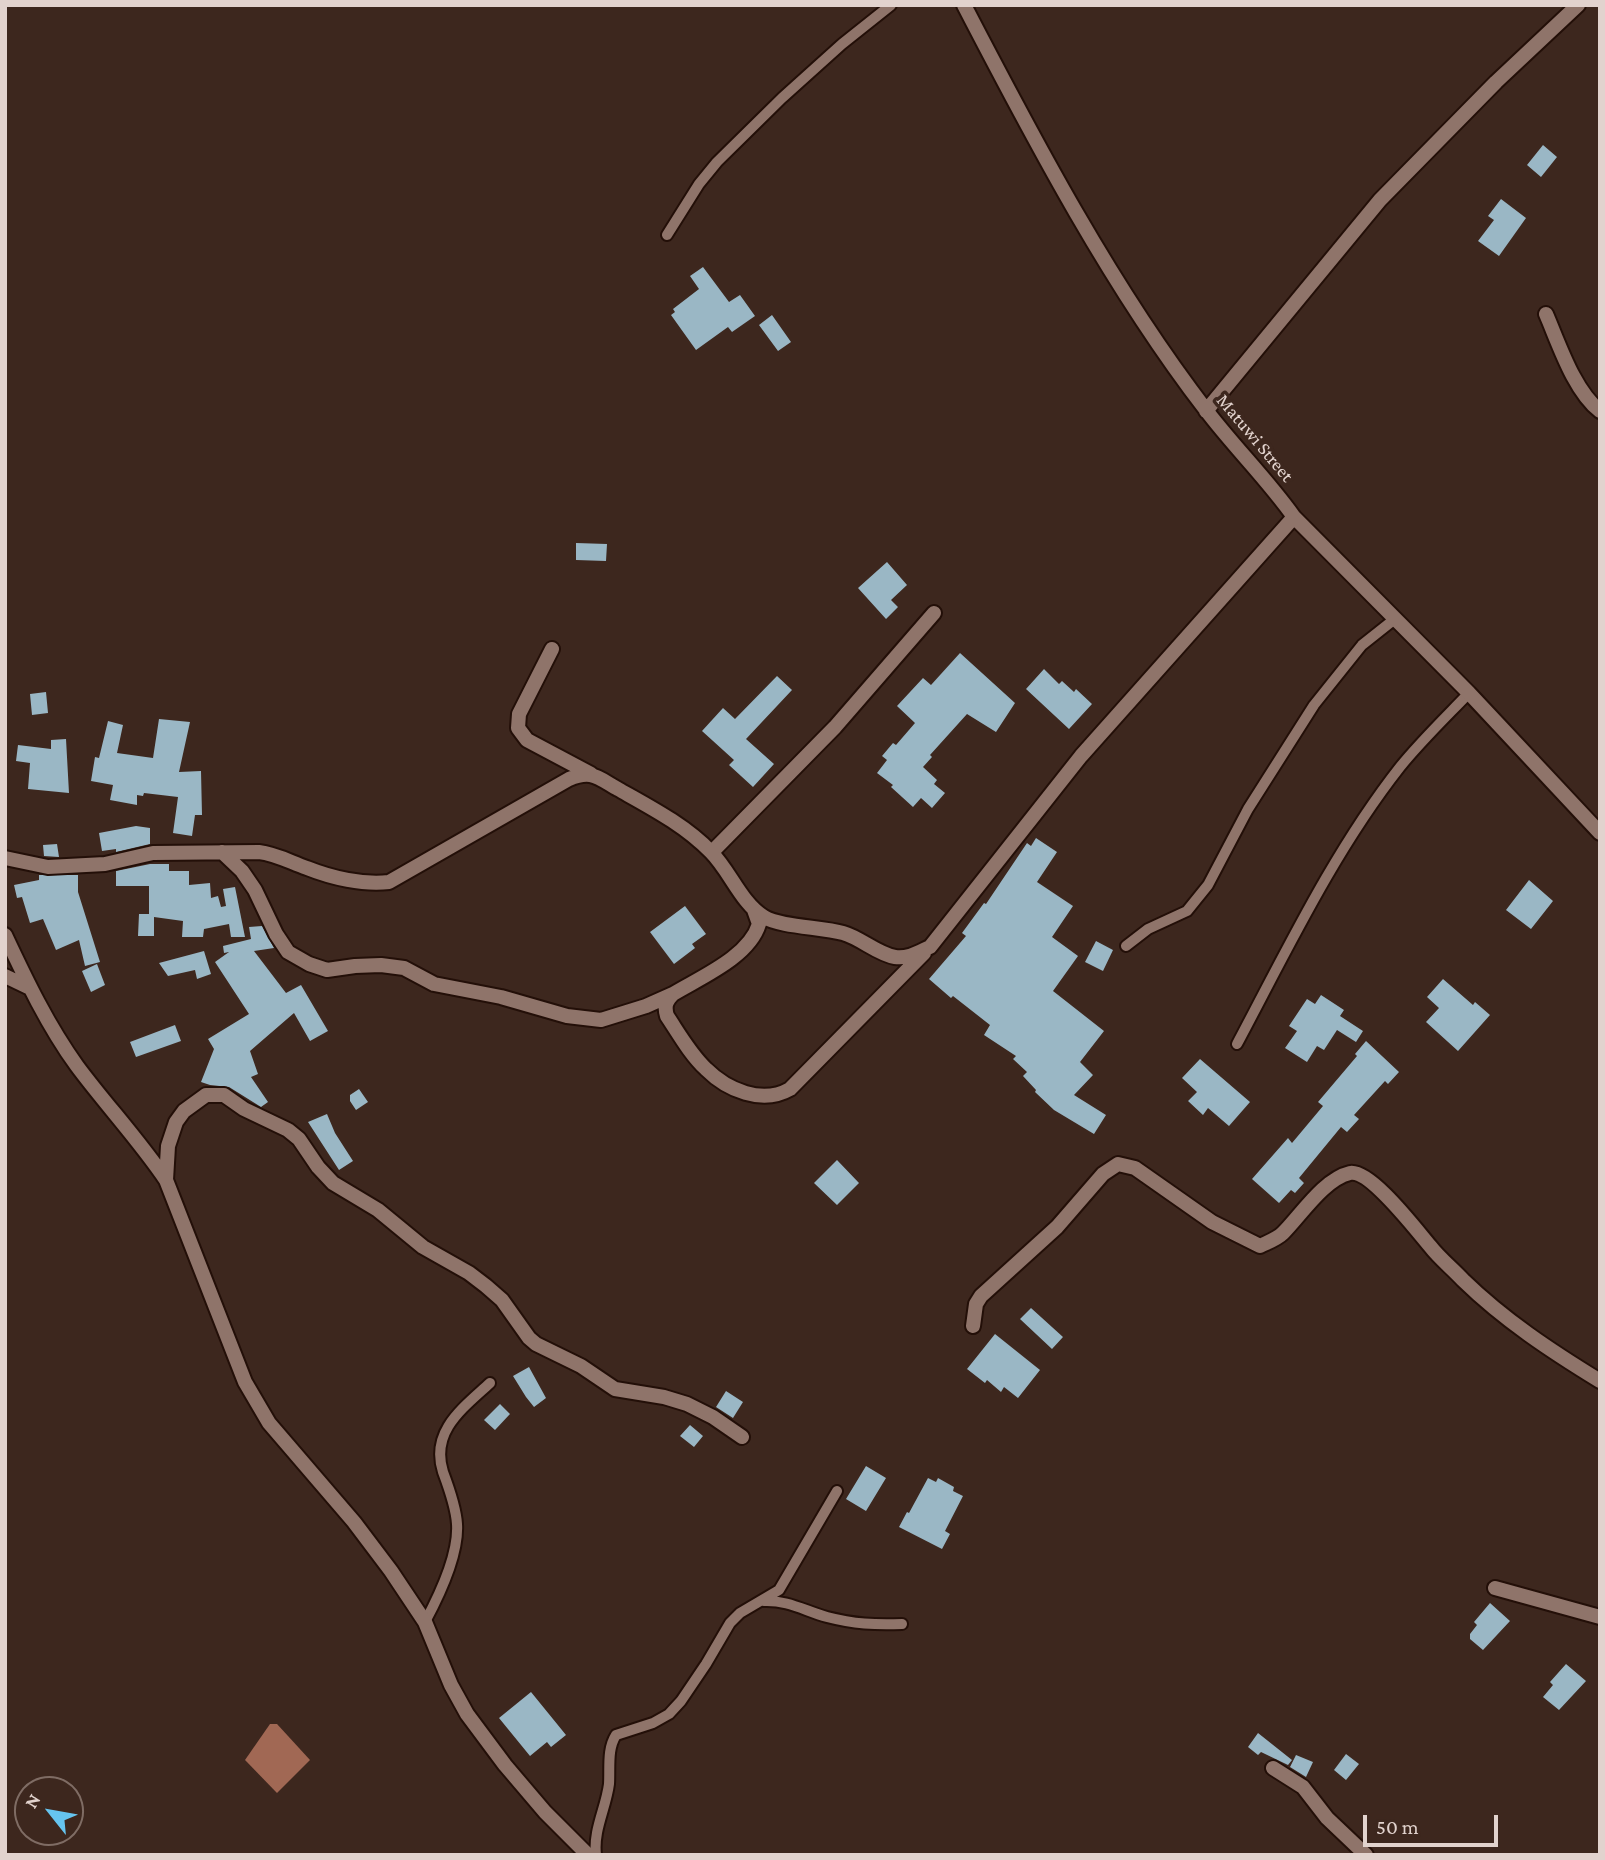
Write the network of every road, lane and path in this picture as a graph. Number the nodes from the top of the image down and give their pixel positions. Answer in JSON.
{"nodes":[{"id":1,"x":891,"y":5,"type":"edge"},
{"id":2,"x":964,"y":5,"type":"edge"},
{"id":3,"x":1578,"y":5,"type":"edge"},
{"id":4,"x":667,"y":235,"type":"dead end"},
{"id":5,"x":1546,"y":314,"type":"dead end"},
{"id":6,"x":1206,"y":411,"type":"junction"},
{"id":7,"x":1600,"y":411,"type":"edge"},
{"id":8,"x":1294,"y":517,"type":"junction"},
{"id":9,"x":934,"y":613,"type":"dead end"},
{"id":10,"x":1396,"y":618,"type":"junction"},
{"id":11,"x":552,"y":649,"type":"dead end"},
{"id":12,"x":1469,"y":693,"type":"junction"},
{"id":13,"x":593,"y":775,"type":"junction"},
{"id":14,"x":1600,"y":833,"type":"edge"},
{"id":15,"x":222,"y":852,"type":"junction"},
{"id":16,"x":712,"y":852,"type":"junction"},
{"id":17,"x":5,"y":858,"type":"edge"},
{"id":18,"x":753,"y":908,"type":"junction"},
{"id":19,"x":5,"y":935,"type":"edge"},
{"id":20,"x":1126,"y":946,"type":"dead end"},
{"id":21,"x":930,"y":947,"type":"junction"},
{"id":22,"x":5,"y":976,"type":"edge"},
{"id":23,"x":30,"y":988,"type":"junction"},
{"id":24,"x":673,"y":994,"type":"junction"},
{"id":25,"x":1237,"y":1044,"type":"dead end"},
{"id":26,"x":166,"y":1180,"type":"junction"},
{"id":27,"x":972,"y":1326,"type":"dead end"},
{"id":28,"x":1600,"y":1381,"type":"edge"},
{"id":29,"x":490,"y":1383,"type":"dead end"},
{"id":30,"x":742,"y":1437,"type":"dead end"},
{"id":31,"x":837,"y":1491,"type":"dead end"},
{"id":32,"x":1494,"y":1588,"type":"dead end"},
{"id":33,"x":762,"y":1601,"type":"junction"},
{"id":34,"x":1600,"y":1618,"type":"edge"},
{"id":35,"x":425,"y":1622,"type":"junction"},
{"id":36,"x":902,"y":1624,"type":"dead end"},
{"id":37,"x":1273,"y":1768,"type":"dead end"},
{"id":38,"x":588,"y":1855,"type":"edge"},
{"id":39,"x":596,"y":1855,"type":"edge"},
{"id":40,"x":1366,"y":1855,"type":"edge"}],
"edges":[{"from":1,"to":4,"type":"lane"},
{"from":2,"to":6,"type":"street","name":"Matuwi Street"},
{"from":3,"to":6,"type":"street"},
{"from":5,"to":7,"type":"street"},
{"from":6,"to":8,"type":"street","name":"Matuwi Street"},
{"from":8,"to":10,"type":"street","name":"Matuwi Street"},
{"from":8,"to":21,"type":"street"},
{"from":9,"to":16,"type":"street"},
{"from":10,"to":12,"type":"street","name":"Matuwi Street"},
{"from":10,"to":20,"type":"lane"},
{"from":11,"to":13,"type":"street"},
{"from":12,"to":14,"type":"street","name":"Matuwi Street"},
{"from":12,"to":25,"type":"lane"},
{"from":13,"to":15,"type":"street"},
{"from":13,"to":16,"type":"street"},
{"from":15,"to":17,"type":"street"},
{"from":15,"to":24,"type":"street"},
{"from":16,"to":18,"type":"street"},
{"from":18,"to":21,"type":"street"},
{"from":18,"to":24,"type":"street"},
{"from":19,"to":23,"type":"street"},
{"from":21,"to":24,"type":"street"},
{"from":22,"to":23,"type":"street"},
{"from":23,"to":26,"type":"street"},
{"from":26,"to":30,"type":"street"},
{"from":26,"to":35,"type":"street"},
{"from":27,"to":28,"type":"street"},
{"from":29,"to":35,"type":"lane"},
{"from":31,"to":33,"type":"lane"},
{"from":32,"to":34,"type":"street"},
{"from":33,"to":36,"type":"lane"},
{"from":33,"to":39,"type":"lane"},
{"from":35,"to":38,"type":"street"},
{"from":37,"to":40,"type":"street"}]}
